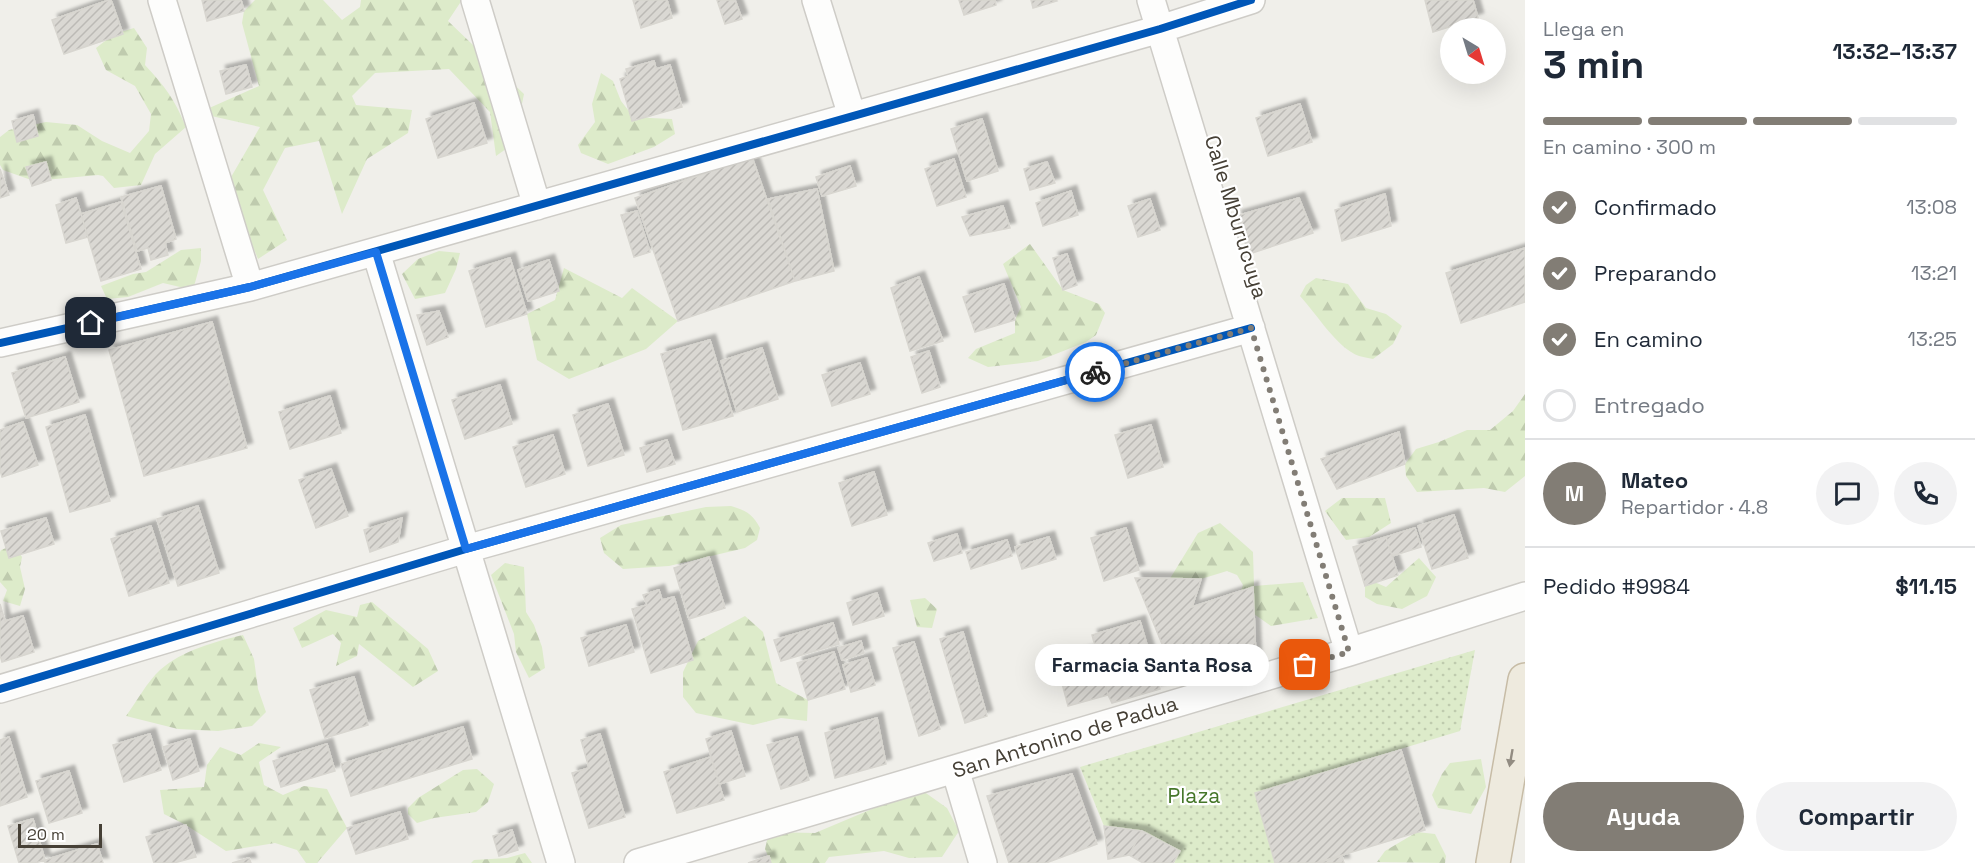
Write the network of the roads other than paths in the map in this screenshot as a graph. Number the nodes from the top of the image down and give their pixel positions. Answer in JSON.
{"nodes":[{"id":1,"x":162,"y":0,"type":"edge"},
{"id":2,"x":475,"y":0,"type":"edge"},
{"id":3,"x":816,"y":0,"type":"edge"},
{"id":4,"x":1151,"y":0,"type":"edge"},
{"id":5,"x":1251,"y":0,"type":"edge"},
{"id":6,"x":1160,"y":29,"type":"junction"},
{"id":7,"x":852,"y":116,"type":"junction"},
{"id":8,"x":537,"y":206,"type":"junction"},
{"id":9,"x":376,"y":252,"type":"junction"},
{"id":10,"x":250,"y":287,"type":"junction"},
{"id":11,"x":1251,"y":328,"type":"junction"},
{"id":12,"x":0,"y":343,"type":"edge"},
{"id":13,"x":466,"y":549,"type":"junction"},
{"id":14,"x":1525,"y":596,"type":"edge"},
{"id":15,"x":1349,"y":652,"type":"junction"},
{"id":16,"x":1525,"y":680,"type":"edge"},
{"id":17,"x":0,"y":689,"type":"edge"},
{"id":18,"x":955,"y":769,"type":"junction"},
{"id":19,"x":561,"y":863,"type":"edge"},
{"id":20,"x":638,"y":863,"type":"edge"},
{"id":21,"x":983,"y":863,"type":"edge"},
{"id":22,"x":1493,"y":863,"type":"edge"}],
"edges":[{"from":1,"to":10,"type":"street"},
{"from":2,"to":8,"type":"street"},
{"from":3,"to":7,"type":"street"},
{"from":4,"to":6,"type":"street","name":"Calle Mburucuya"},
{"from":5,"to":6,"type":"street"},
{"from":6,"to":7,"type":"street"},
{"from":6,"to":11,"type":"street","name":"Calle Mburucuya"},
{"from":7,"to":8,"type":"street"},
{"from":8,"to":9,"type":"street"},
{"from":9,"to":10,"type":"street"},
{"from":9,"to":13,"type":"street"},
{"from":10,"to":12,"type":"street"},
{"from":11,"to":13,"type":"street"},
{"from":11,"to":15,"type":"street","name":"Calle Mburucuya"},
{"from":13,"to":17,"type":"street"},
{"from":13,"to":19,"type":"street"},
{"from":14,"to":15,"type":"street","name":"San Antonino de Padua"},
{"from":15,"to":18,"type":"street","name":"San Antonino de Padua"},
{"from":16,"to":22,"type":"highway","one_way":true},
{"from":18,"to":20,"type":"street","name":"San Antonino de Padua"},
{"from":18,"to":21,"type":"street"}]}
